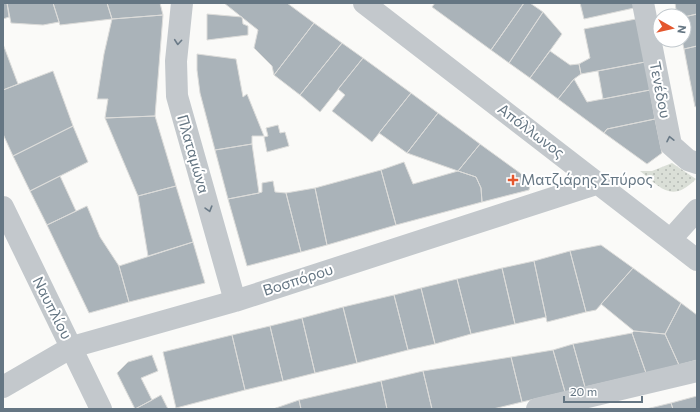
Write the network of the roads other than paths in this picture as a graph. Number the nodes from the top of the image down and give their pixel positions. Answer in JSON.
{"nodes":[{"id":1,"x":182,"y":3,"type":"edge"},
{"id":2,"x":364,"y":3,"type":"edge"},
{"id":3,"x":643,"y":3,"type":"edge"},
{"id":4,"x":697,"y":162,"type":"edge"},
{"id":5,"x":599,"y":182,"type":"junction"},
{"id":6,"x":3,"y":206,"type":"edge"},
{"id":7,"x":697,"y":210,"type":"edge"},
{"id":8,"x":671,"y":239,"type":"junction"},
{"id":9,"x":697,"y":260,"type":"edge"},
{"id":10,"x":234,"y":301,"type":"junction"},
{"id":11,"x":72,"y":348,"type":"junction"},
{"id":12,"x":697,"y":371,"type":"edge"},
{"id":13,"x":3,"y":386,"type":"edge"},
{"id":14,"x":101,"y":409,"type":"edge"},
{"id":15,"x":537,"y":409,"type":"edge"}],
"edges":[{"from":1,"to":10,"type":"street","name":"Πλαταμώνα","one_way":true},
{"from":2,"to":5,"type":"street","name":"Απόλλωνος"},
{"from":4,"to":3,"type":"street","name":"Τενέδου","one_way":true},
{"from":5,"to":8,"type":"street","name":"Απόλλωνος"},
{"from":5,"to":10,"type":"street","name":"Βοσπόρου"},
{"from":6,"to":11,"type":"street","name":"Ναυπλίου"},
{"from":7,"to":8,"type":"street"},
{"from":8,"to":9,"type":"street","name":"Απόλλωνος"},
{"from":10,"to":11,"type":"street","name":"Βοσπόρου"},
{"from":11,"to":13,"type":"street","name":"Βοσπόρου"},
{"from":11,"to":14,"type":"street","name":"Ναυπλίου"},
{"from":12,"to":15,"type":"street"}]}
